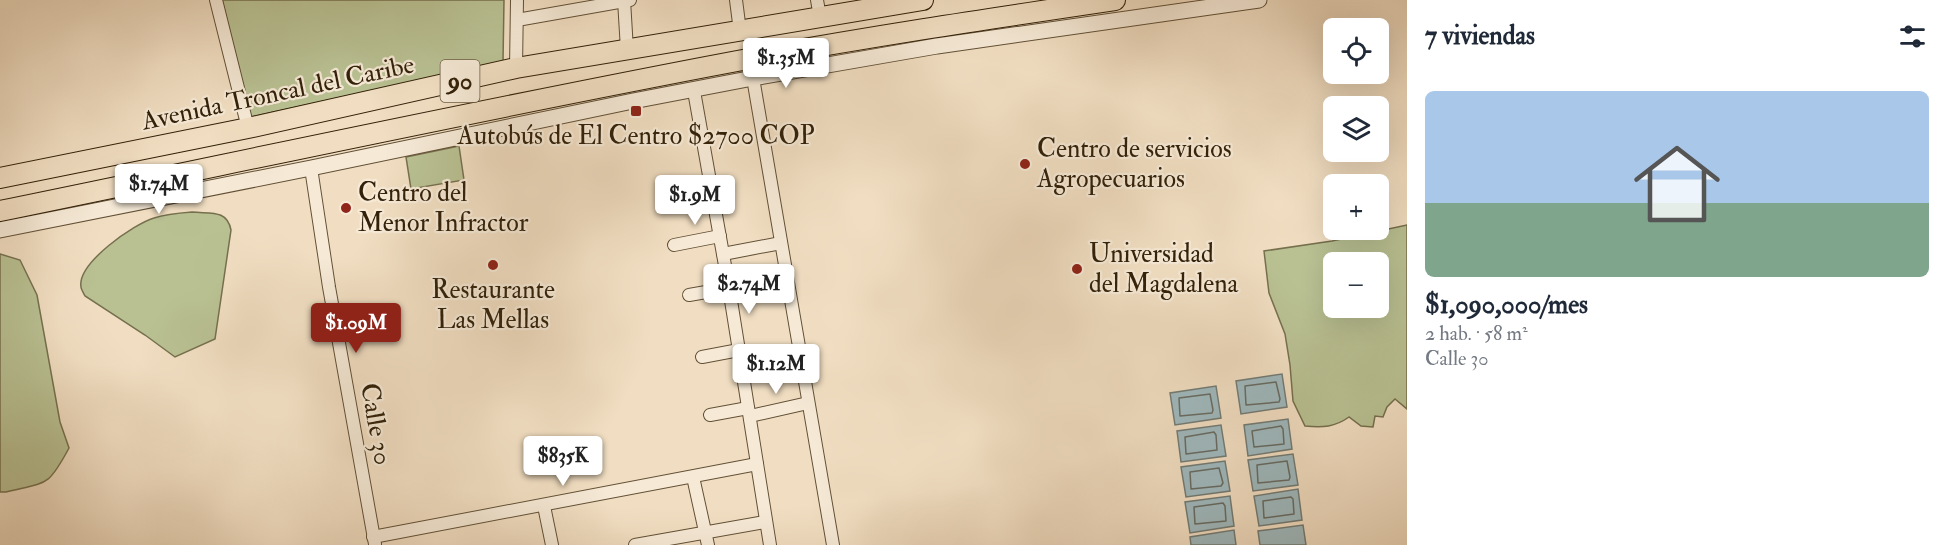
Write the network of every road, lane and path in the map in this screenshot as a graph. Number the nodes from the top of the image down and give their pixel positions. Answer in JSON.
{"nodes":[{"id":1,"x":216,"y":0,"type":"edge"},
{"id":2,"x":517,"y":0,"type":"edge"},
{"id":3,"x":626,"y":0,"type":"edge"},
{"id":4,"x":736,"y":0,"type":"edge"},
{"id":5,"x":923,"y":0,"type":"edge"},
{"id":6,"x":1115,"y":0,"type":"edge"},
{"id":7,"x":1260,"y":0,"type":"edge"},
{"id":8,"x":876,"y":4,"type":"edge"},
{"id":9,"x":819,"y":9,"type":"edge"},
{"id":10,"x":517,"y":20,"type":"junction"},
{"id":11,"x":740,"y":31,"type":"junction"},
{"id":12,"x":627,"y":50,"type":"junction"},
{"id":13,"x":516,"y":69,"type":"junction"},
{"id":14,"x":753,"y":78,"type":"junction"},
{"id":15,"x":694,"y":91,"type":"junction"},
{"id":16,"x":248,"y":128,"type":"junction"},
{"id":17,"x":311,"y":168,"type":"junction"},
{"id":18,"x":0,"y":178,"type":"edge"},
{"id":19,"x":710,"y":180,"type":"junction"},
{"id":20,"x":666,"y":190,"type":"dead end"},
{"id":21,"x":0,"y":211,"type":"edge"},
{"id":22,"x":0,"y":230,"type":"edge"},
{"id":23,"x":720,"y":236,"type":"junction"},
{"id":24,"x":781,"y":243,"type":"junction"},
{"id":25,"x":674,"y":245,"type":"dead end"},
{"id":26,"x":723,"y":254,"type":"junction"},
{"id":27,"x":729,"y":288,"type":"junction"},
{"id":28,"x":689,"y":295,"type":"dead end"},
{"id":29,"x":739,"y":350,"type":"junction"},
{"id":30,"x":702,"y":357,"type":"dead end"},
{"id":31,"x":808,"y":403,"type":"junction"},
{"id":32,"x":749,"y":412,"type":"junction"},
{"id":33,"x":710,"y":415,"type":"dead end"},
{"id":34,"x":757,"y":464,"type":"junction"},
{"id":35,"x":693,"y":477,"type":"junction"},
{"id":36,"x":544,"y":506,"type":"junction"},
{"id":37,"x":765,"y":522,"type":"junction"},
{"id":38,"x":704,"y":532,"type":"junction"},
{"id":39,"x":374,"y":541,"type":"edge"},
{"id":40,"x":552,"y":545,"type":"edge"},
{"id":41,"x":635,"y":545,"type":"edge"},
{"id":42,"x":708,"y":545,"type":"edge"},
{"id":43,"x":770,"y":545,"type":"edge"},
{"id":44,"x":833,"y":545,"type":"edge"}],
"edges":[{"from":1,"to":16,"type":"street"},
{"from":2,"to":10,"type":"street"},
{"from":3,"to":10,"type":"street"},
{"from":3,"to":12,"type":"street"},
{"from":4,"to":11,"type":"street"},
{"from":5,"to":8,"type":"highway","name":"Avenida Troncal del Caribe","number":"90"},
{"from":6,"to":21,"type":"highway","number":"90"},
{"from":7,"to":14,"type":"street"},
{"from":8,"to":9,"type":"highway","name":"Avenida Troncal del Caribe","number":"90"},
{"from":9,"to":11,"type":"highway","name":"Avenida Troncal del Caribe","number":"90"},
{"from":10,"to":13,"type":"street"},
{"from":11,"to":12,"type":"highway","name":"Avenida Troncal del Caribe","number":"90"},
{"from":12,"to":13,"type":"highway","name":"Avenida Troncal del Caribe","number":"90"},
{"from":13,"to":16,"type":"highway","name":"Avenida Troncal del Caribe","number":"90"},
{"from":14,"to":15,"type":"street"},
{"from":14,"to":24,"type":"street"},
{"from":15,"to":17,"type":"street"},
{"from":15,"to":19,"type":"street"},
{"from":16,"to":18,"type":"highway","name":"Avenida Troncal del Caribe","number":"90"},
{"from":17,"to":22,"type":"street"},
{"from":17,"to":39,"type":"street","name":"Calle 30"},
{"from":19,"to":20,"type":"street"},
{"from":19,"to":23,"type":"street"},
{"from":23,"to":25,"type":"street"},
{"from":23,"to":26,"type":"street"},
{"from":24,"to":26,"type":"street"},
{"from":24,"to":31,"type":"street"},
{"from":26,"to":27,"type":"street"},
{"from":27,"to":28,"type":"street"},
{"from":27,"to":29,"type":"street"},
{"from":29,"to":30,"type":"street"},
{"from":29,"to":32,"type":"street"},
{"from":31,"to":32,"type":"street"},
{"from":31,"to":44,"type":"street"},
{"from":32,"to":33,"type":"street"},
{"from":32,"to":34,"type":"street"},
{"from":34,"to":35,"type":"street"},
{"from":34,"to":37,"type":"street"},
{"from":35,"to":36,"type":"street"},
{"from":35,"to":38,"type":"street"},
{"from":36,"to":39,"type":"street"},
{"from":36,"to":40,"type":"street"},
{"from":37,"to":38,"type":"street"},
{"from":37,"to":43,"type":"street"},
{"from":38,"to":41,"type":"street"},
{"from":38,"to":42,"type":"street"}]}
